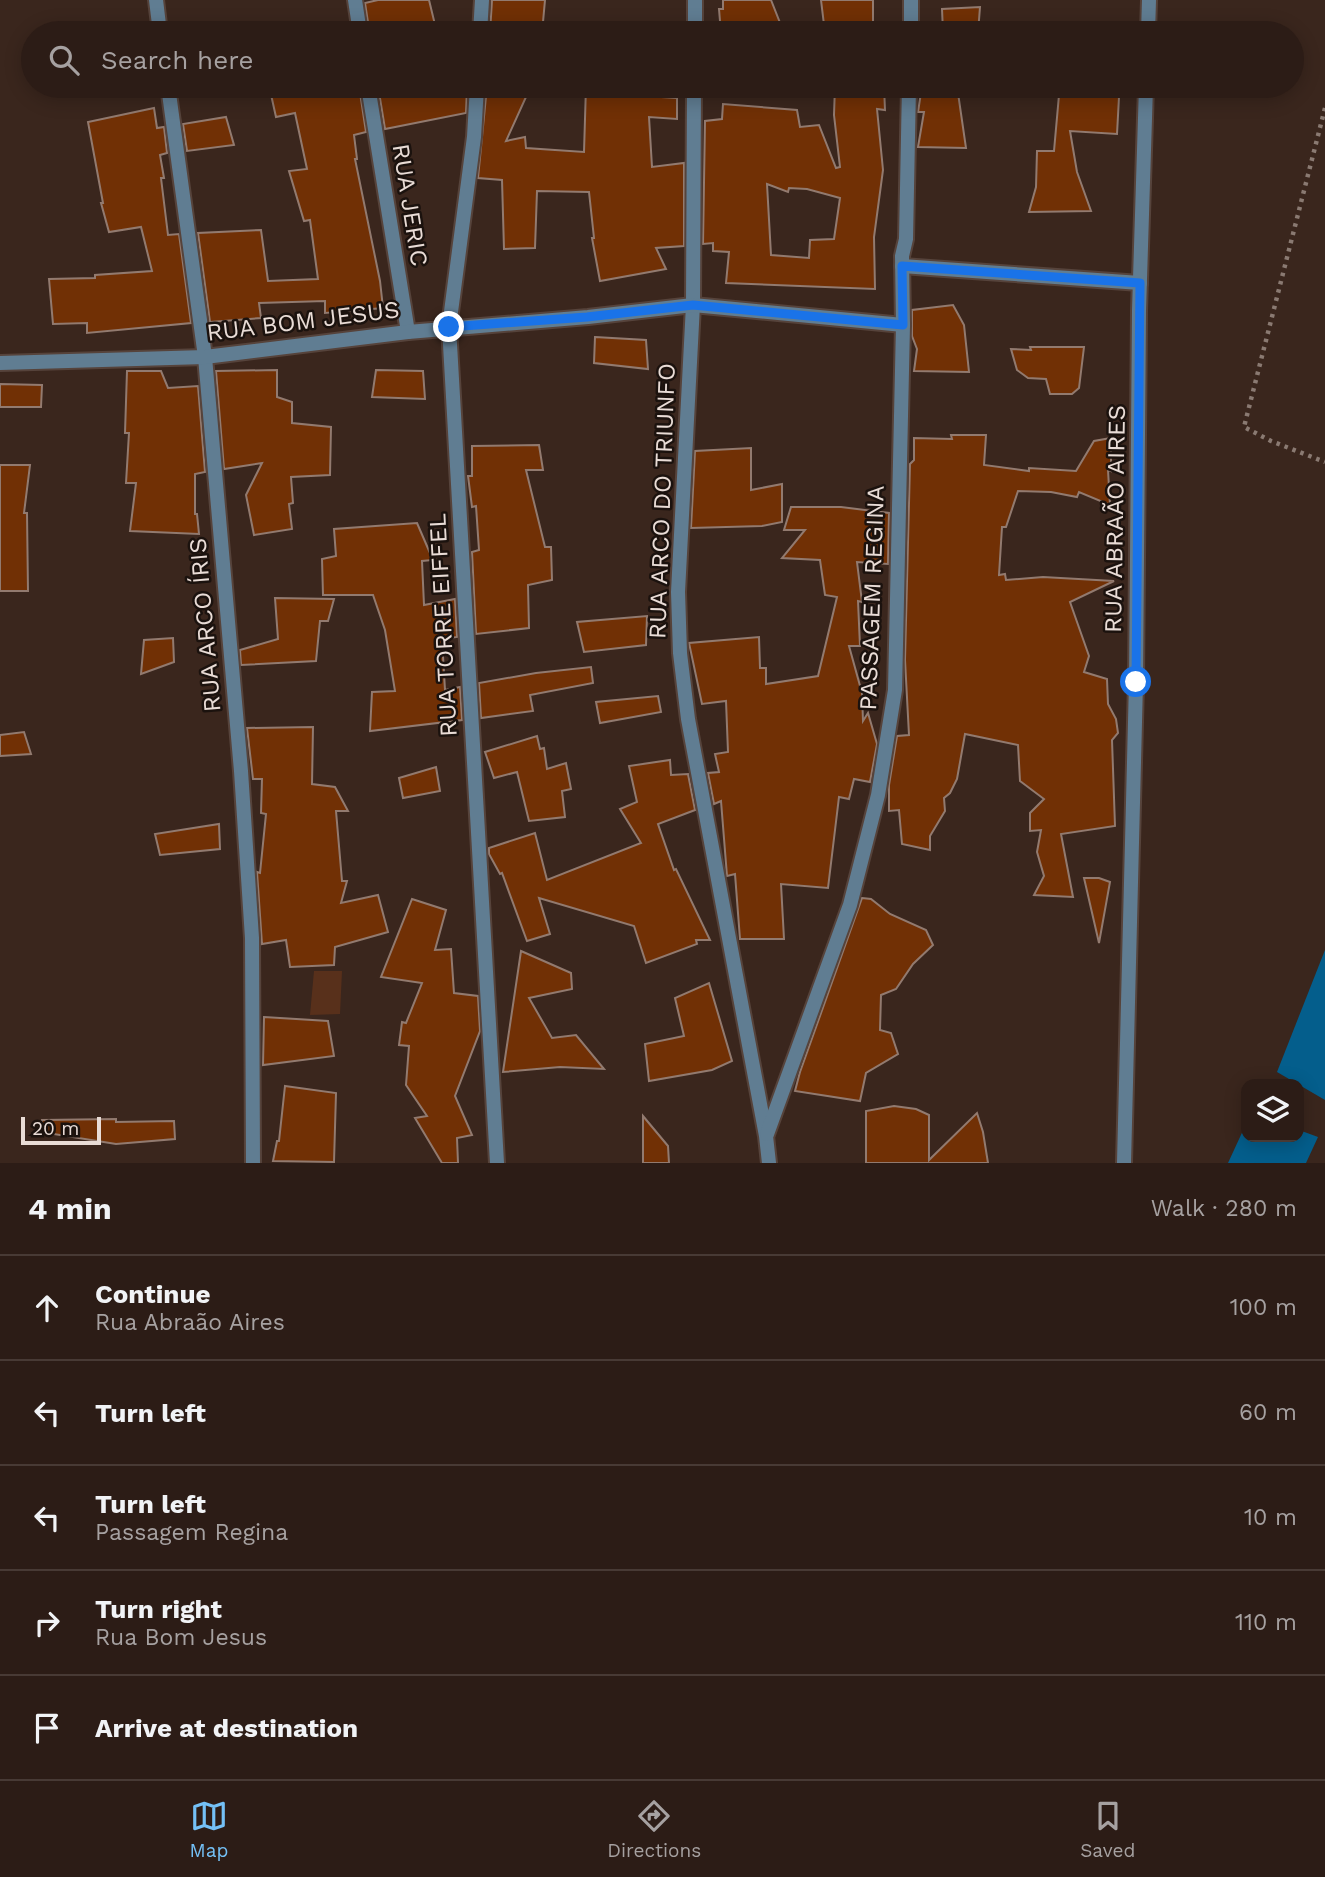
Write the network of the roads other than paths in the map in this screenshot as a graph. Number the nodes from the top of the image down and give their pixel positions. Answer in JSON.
{"nodes":[{"id":1,"x":156,"y":0,"type":"edge"},
{"id":2,"x":355,"y":0,"type":"edge"},
{"id":3,"x":482,"y":0,"type":"edge"},
{"id":4,"x":695,"y":0,"type":"edge"},
{"id":5,"x":911,"y":0,"type":"edge"},
{"id":6,"x":1149,"y":0,"type":"edge"},
{"id":7,"x":159,"y":21,"type":"edge"},
{"id":8,"x":358,"y":21,"type":"edge"},
{"id":9,"x":481,"y":21,"type":"edge"},
{"id":10,"x":695,"y":21,"type":"edge"},
{"id":11,"x":911,"y":21,"type":"edge"},
{"id":12,"x":1148,"y":21,"type":"edge"},
{"id":13,"x":169,"y":98,"type":"edge"},
{"id":14,"x":370,"y":98,"type":"edge"},
{"id":15,"x":476,"y":98,"type":"edge"},
{"id":16,"x":694,"y":98,"type":"edge"},
{"id":17,"x":909,"y":98,"type":"edge"},
{"id":18,"x":1146,"y":98,"type":"edge"},
{"id":19,"x":902,"y":266,"type":"junction"},
{"id":20,"x":1140,"y":283,"type":"junction"},
{"id":21,"x":693,"y":305,"type":"junction"},
{"id":22,"x":903,"y":325,"type":"junction"},
{"id":23,"x":449,"y":327,"type":"junction"},
{"id":24,"x":408,"y":332,"type":"junction"},
{"id":25,"x":205,"y":357,"type":"junction"},
{"id":26,"x":0,"y":363,"type":"edge"},
{"id":27,"x":766,"y":1136,"type":"junction"},
{"id":28,"x":253,"y":1163,"type":"edge"},
{"id":29,"x":497,"y":1163,"type":"edge"},
{"id":30,"x":769,"y":1163,"type":"edge"},
{"id":31,"x":1124,"y":1163,"type":"edge"}],
"edges":[{"from":1,"to":7,"type":"street"},
{"from":2,"to":8,"type":"street"},
{"from":3,"to":9,"type":"street"},
{"from":4,"to":10,"type":"street"},
{"from":5,"to":11,"type":"street"},
{"from":6,"to":12,"type":"street"},
{"from":13,"to":25,"type":"street","name":"RUA ARCO ÍRIS"},
{"from":14,"to":24,"type":"street","name":"RUA JERIC"},
{"from":15,"to":23,"type":"street","name":"RUA TORRE EIFFEL"},
{"from":16,"to":21,"type":"street","name":"RUA ARCO DO TRIUNFO"},
{"from":17,"to":19,"type":"street","name":"PASSAGEM REGINA"},
{"from":18,"to":20,"type":"street","name":"RUA ABRAÃO AIRES"},
{"from":19,"to":20,"type":"street"},
{"from":19,"to":22,"type":"street","name":"PASSAGEM REGINA"},
{"from":20,"to":31,"type":"street","name":"RUA ABRAÃO AIRES"},
{"from":21,"to":22,"type":"street","name":"RUA BOM JESUS"},
{"from":21,"to":23,"type":"street","name":"RUA BOM JESUS"},
{"from":21,"to":27,"type":"street","name":"RUA ARCO DO TRIUNFO"},
{"from":22,"to":27,"type":"street","name":"PASSAGEM REGINA"},
{"from":23,"to":24,"type":"street","name":"RUA BOM JESUS"},
{"from":23,"to":29,"type":"street","name":"RUA TORRE EIFFEL"},
{"from":24,"to":25,"type":"street","name":"RUA BOM JESUS"},
{"from":25,"to":26,"type":"street","name":"RUA BOM JESUS"},
{"from":25,"to":28,"type":"street","name":"RUA ARCO ÍRIS"},
{"from":27,"to":30,"type":"street","name":"RUA ARCO DO TRIUNFO"}]}
